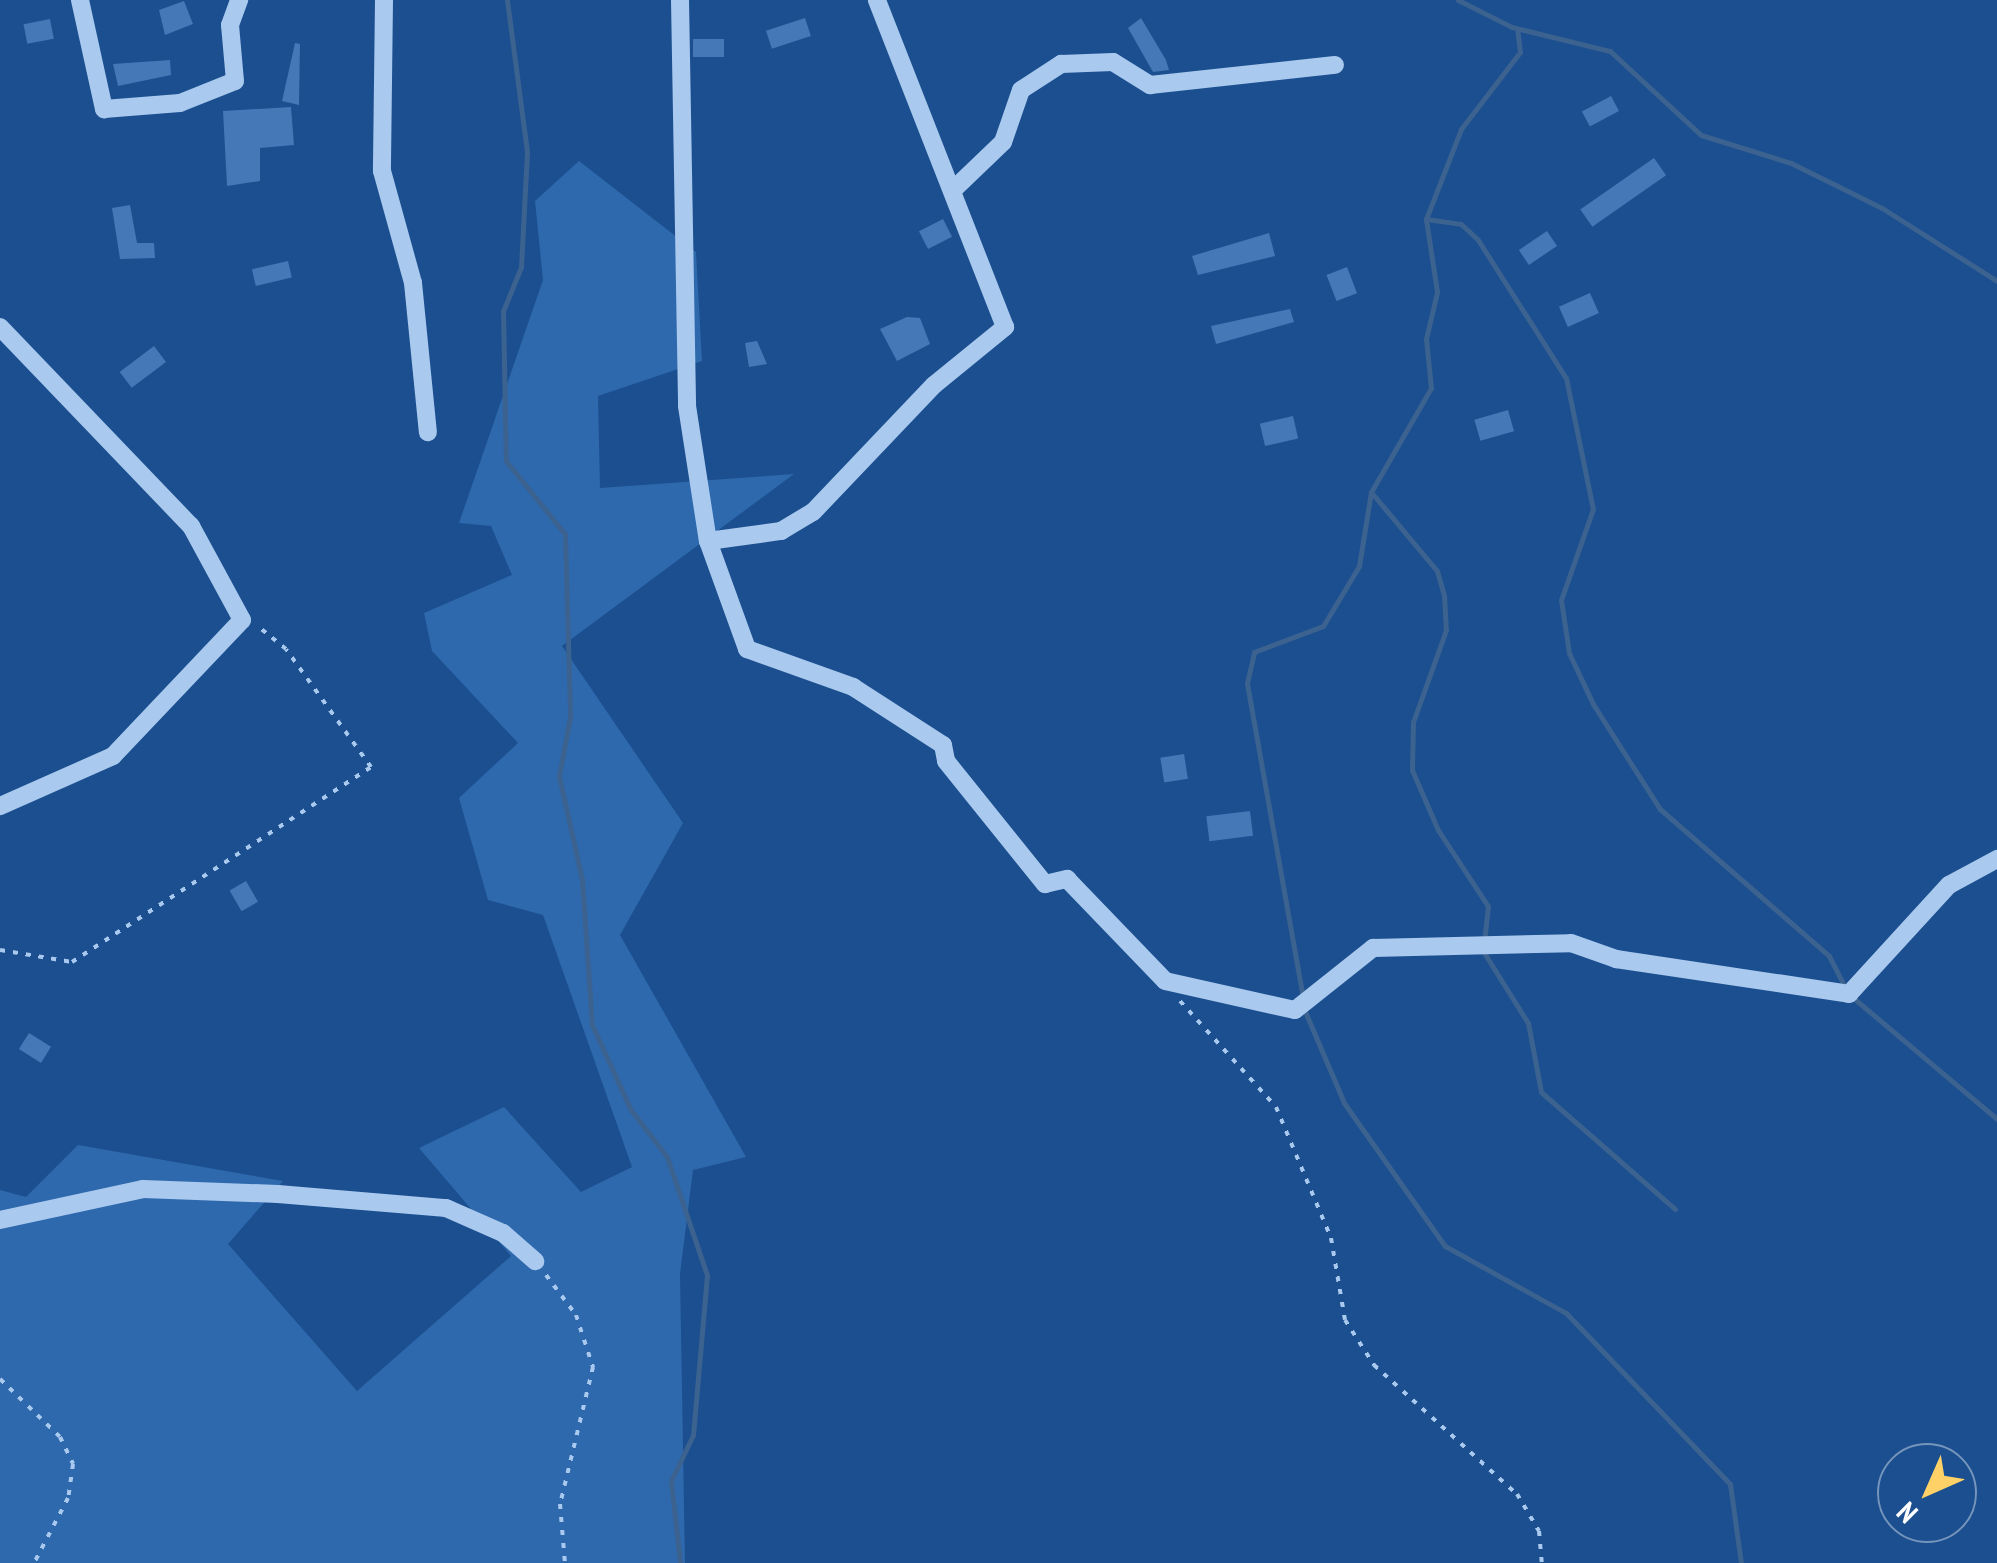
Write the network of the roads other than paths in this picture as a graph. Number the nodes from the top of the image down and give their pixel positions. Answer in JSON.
{"nodes":[{"id":1,"x":80,"y":0,"type":"edge"},
{"id":2,"x":239,"y":0,"type":"edge"},
{"id":3,"x":384,"y":0,"type":"edge"},
{"id":4,"x":680,"y":0,"type":"edge"},
{"id":5,"x":877,"y":0,"type":"edge"},
{"id":6,"x":1334,"y":65,"type":"dead end"},
{"id":7,"x":953,"y":190,"type":"junction"},
{"id":8,"x":0,"y":327,"type":"edge"},
{"id":9,"x":7,"y":352,"type":"edge"},
{"id":10,"x":428,"y":432,"type":"dead end"},
{"id":11,"x":708,"y":541,"type":"junction"},
{"id":12,"x":0,"y":806,"type":"edge"},
{"id":13,"x":1997,"y":859,"type":"edge"},
{"id":14,"x":0,"y":1220,"type":"edge"},
{"id":15,"x":535,"y":1261,"type":"road end"}],
"edges":[{"from":1,"to":2,"type":"street"},
{"from":3,"to":10,"type":"street"},
{"from":4,"to":11,"type":"street"},
{"from":5,"to":7,"type":"street"},
{"from":6,"to":7,"type":"street"},
{"from":7,"to":11,"type":"street"},
{"from":8,"to":9,"type":"street"},
{"from":9,"to":12,"type":"street"},
{"from":11,"to":13,"type":"street"},
{"from":14,"to":15,"type":"street"}]}
